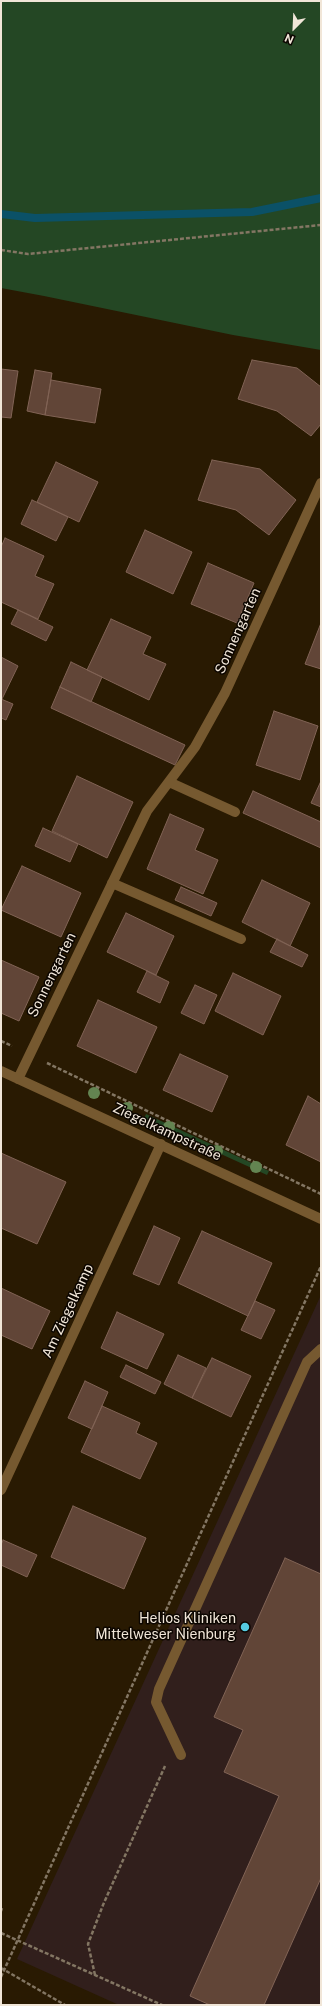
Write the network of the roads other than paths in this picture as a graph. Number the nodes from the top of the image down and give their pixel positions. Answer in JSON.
{"nodes":[{"id":1,"x":321,"y":483,"type":"edge"},
{"id":2,"x":169,"y":782,"type":"junction"},
{"id":3,"x":235,"y":812,"type":"dead end"},
{"id":4,"x":112,"y":883,"type":"junction"},
{"id":5,"x":241,"y":939,"type":"dead end"},
{"id":6,"x":1,"y":1071,"type":"edge"},
{"id":7,"x":18,"y":1079,"type":"junction"},
{"id":8,"x":161,"y":1144,"type":"junction"},
{"id":9,"x":321,"y":1219,"type":"edge"},
{"id":10,"x":321,"y":1349,"type":"edge"},
{"id":11,"x":1,"y":1490,"type":"edge"},
{"id":12,"x":181,"y":1754,"type":"dead end"}],
"edges":[{"from":1,"to":2,"type":"street","name":"Sonnengarten"},
{"from":2,"to":3,"type":"street"},
{"from":2,"to":4,"type":"street","name":"Sonnengarten"},
{"from":4,"to":5,"type":"street"},
{"from":4,"to":7,"type":"street","name":"Sonnengarten"},
{"from":6,"to":7,"type":"street","name":"Ziegelkampstraße"},
{"from":7,"to":8,"type":"street","name":"Ziegelkampstraße"},
{"from":8,"to":9,"type":"street","name":"Ziegelkampstraße"},
{"from":8,"to":11,"type":"street","name":"Am Ziegelkamp"},
{"from":10,"to":12,"type":"street"}]}
